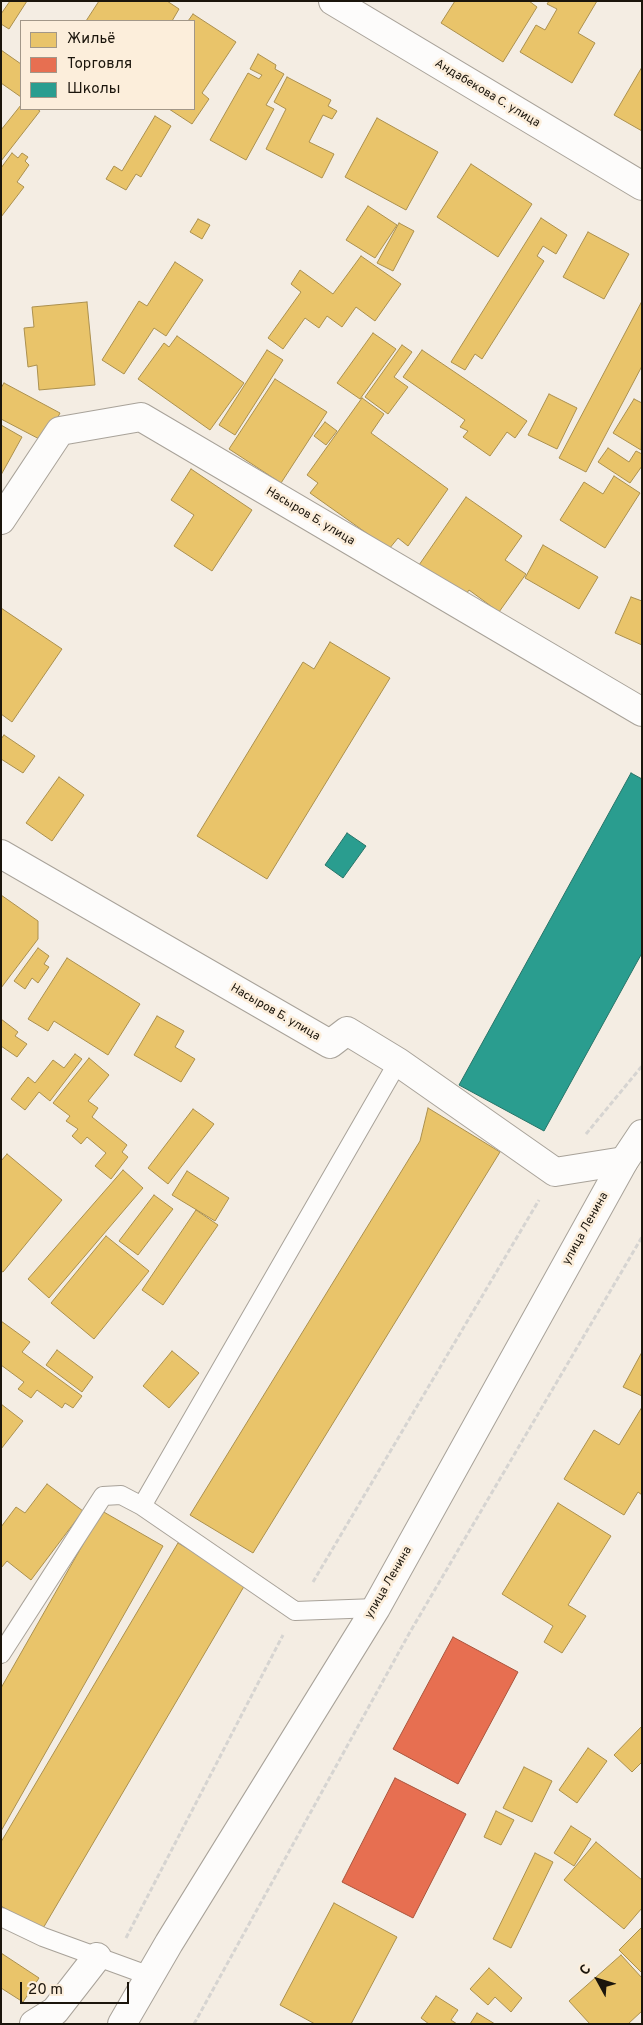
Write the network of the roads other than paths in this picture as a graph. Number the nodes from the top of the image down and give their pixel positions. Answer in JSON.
{"nodes":[{"id":1,"x":333,"y":1,"type":"edge"},
{"id":2,"x":642,"y":186,"type":"edge"},
{"id":3,"x":1,"y":520,"type":"edge"},
{"id":4,"x":642,"y":712,"type":"edge"},
{"id":5,"x":1,"y":854,"type":"edge"},
{"id":6,"x":398,"y":1062,"type":"junction"},
{"id":7,"x":642,"y":1134,"type":"edge"},
{"id":8,"x":624,"y":1161,"type":"junction"},
{"id":9,"x":142,"y":1506,"type":"junction"},
{"id":10,"x":376,"y":1608,"type":"junction"},
{"id":11,"x":1,"y":1654,"type":"edge"},
{"id":12,"x":1,"y":1917,"type":"edge"},
{"id":13,"x":105,"y":1960,"type":"junction"},
{"id":14,"x":150,"y":1976,"type":"junction"},
{"id":15,"x":34,"y":2024,"type":"edge"},
{"id":16,"x":122,"y":2024,"type":"edge"}],
"edges":[{"from":1,"to":2,"type":"street","name":"Андабекова С. улица"},
{"from":3,"to":4,"type":"street","name":"Насыров Б. улица"},
{"from":5,"to":6,"type":"street","name":"Насыров Б. улица"},
{"from":6,"to":8,"type":"street","name":"Насыров Б. улица"},
{"from":6,"to":9,"type":"lane"},
{"from":7,"to":8,"type":"street","name":"улица Ленина"},
{"from":8,"to":10,"type":"street","name":"улица Ленина"},
{"from":9,"to":10,"type":"lane"},
{"from":9,"to":11,"type":"lane"},
{"from":10,"to":14,"type":"street","name":"улица Ленина"},
{"from":12,"to":13,"type":"lane"},
{"from":13,"to":14,"type":"lane"},
{"from":13,"to":15,"type":"street"},
{"from":14,"to":16,"type":"street","name":"улица Ленина"}]}
